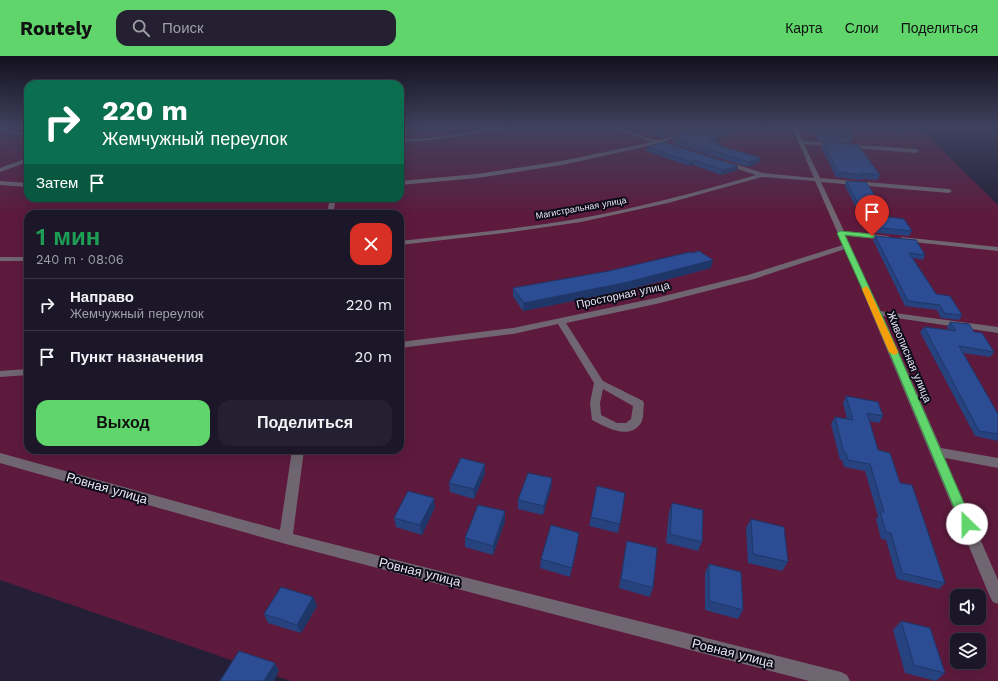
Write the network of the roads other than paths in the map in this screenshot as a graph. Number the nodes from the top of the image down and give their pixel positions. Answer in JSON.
{"nodes":[{"id":1,"x":593,"y":156,"type":"edge"},
{"id":2,"x":806,"y":156,"type":"edge"},
{"id":3,"x":24,"y":161,"type":"edge"},
{"id":4,"x":718,"y":161,"type":"edge"},
{"id":5,"x":0,"y":170,"type":"edge"},
{"id":6,"x":762,"y":175,"type":"junction"},
{"id":7,"x":817,"y":180,"type":"junction"},
{"id":8,"x":0,"y":183,"type":"edge"},
{"id":9,"x":404,"y":183,"type":"edge"},
{"id":10,"x":24,"y":185,"type":"edge"},
{"id":11,"x":949,"y":191,"type":"dead end"},
{"id":12,"x":840,"y":233,"type":"junction"},
{"id":13,"x":404,"y":243,"type":"edge"},
{"id":14,"x":846,"y":246,"type":"junction"},
{"id":15,"x":998,"y":249,"type":"edge"},
{"id":16,"x":0,"y":259,"type":"edge"},
{"id":17,"x":24,"y":259,"type":"edge"},
{"id":18,"x":877,"y":313,"type":"junction"},
{"id":19,"x":560,"y":321,"type":"junction"},
{"id":20,"x":998,"y":330,"type":"edge"},
{"id":21,"x":404,"y":345,"type":"edge"},
{"id":22,"x":24,"y":372,"type":"edge"},
{"id":23,"x":0,"y":374,"type":"edge"},
{"id":24,"x":599,"y":383,"type":"junction"},
{"id":25,"x":936,"y":452,"type":"junction"},
{"id":26,"x":297,"y":454,"type":"edge"},
{"id":27,"x":0,"y":458,"type":"edge"},
{"id":28,"x":998,"y":463,"type":"edge"},
{"id":29,"x":286,"y":538,"type":"junction"},
{"id":30,"x":998,"y":597,"type":"edge"},
{"id":31,"x":841,"y":681,"type":"edge"}],
"edges":[{"from":1,"to":9,"type":"street"},
{"from":2,"to":7,"type":"street","name":"Живописная улица"},
{"from":3,"to":5,"type":"street"},
{"from":4,"to":6,"type":"street"},
{"from":6,"to":7,"type":"street"},
{"from":6,"to":13,"type":"street","name":"Магистральная улица"},
{"from":7,"to":11,"type":"street"},
{"from":7,"to":12,"type":"street","name":"Живописная улица"},
{"from":8,"to":10,"type":"street"},
{"from":12,"to":14,"type":"street","name":"Живописная улица"},
{"from":12,"to":15,"type":"street"},
{"from":14,"to":18,"type":"street","name":"Живописная улица"},
{"from":14,"to":19,"type":"street","name":"Просторная улица"},
{"from":16,"to":17,"type":"street"},
{"from":18,"to":20,"type":"street"},
{"from":18,"to":25,"type":"street","name":"Живописная улица"},
{"from":19,"to":21,"type":"street","name":"Просторная улица"},
{"from":19,"to":24,"type":"street"},
{"from":22,"to":23,"type":"street"},
{"from":24,"to":24,"type":"street"},
{"from":25,"to":28,"type":"street"},
{"from":25,"to":30,"type":"street","name":"Живописная улица"},
{"from":26,"to":29,"type":"street"},
{"from":27,"to":29,"type":"street","name":"Ровная улица"},
{"from":29,"to":31,"type":"street","name":"Ровная улица"}]}
